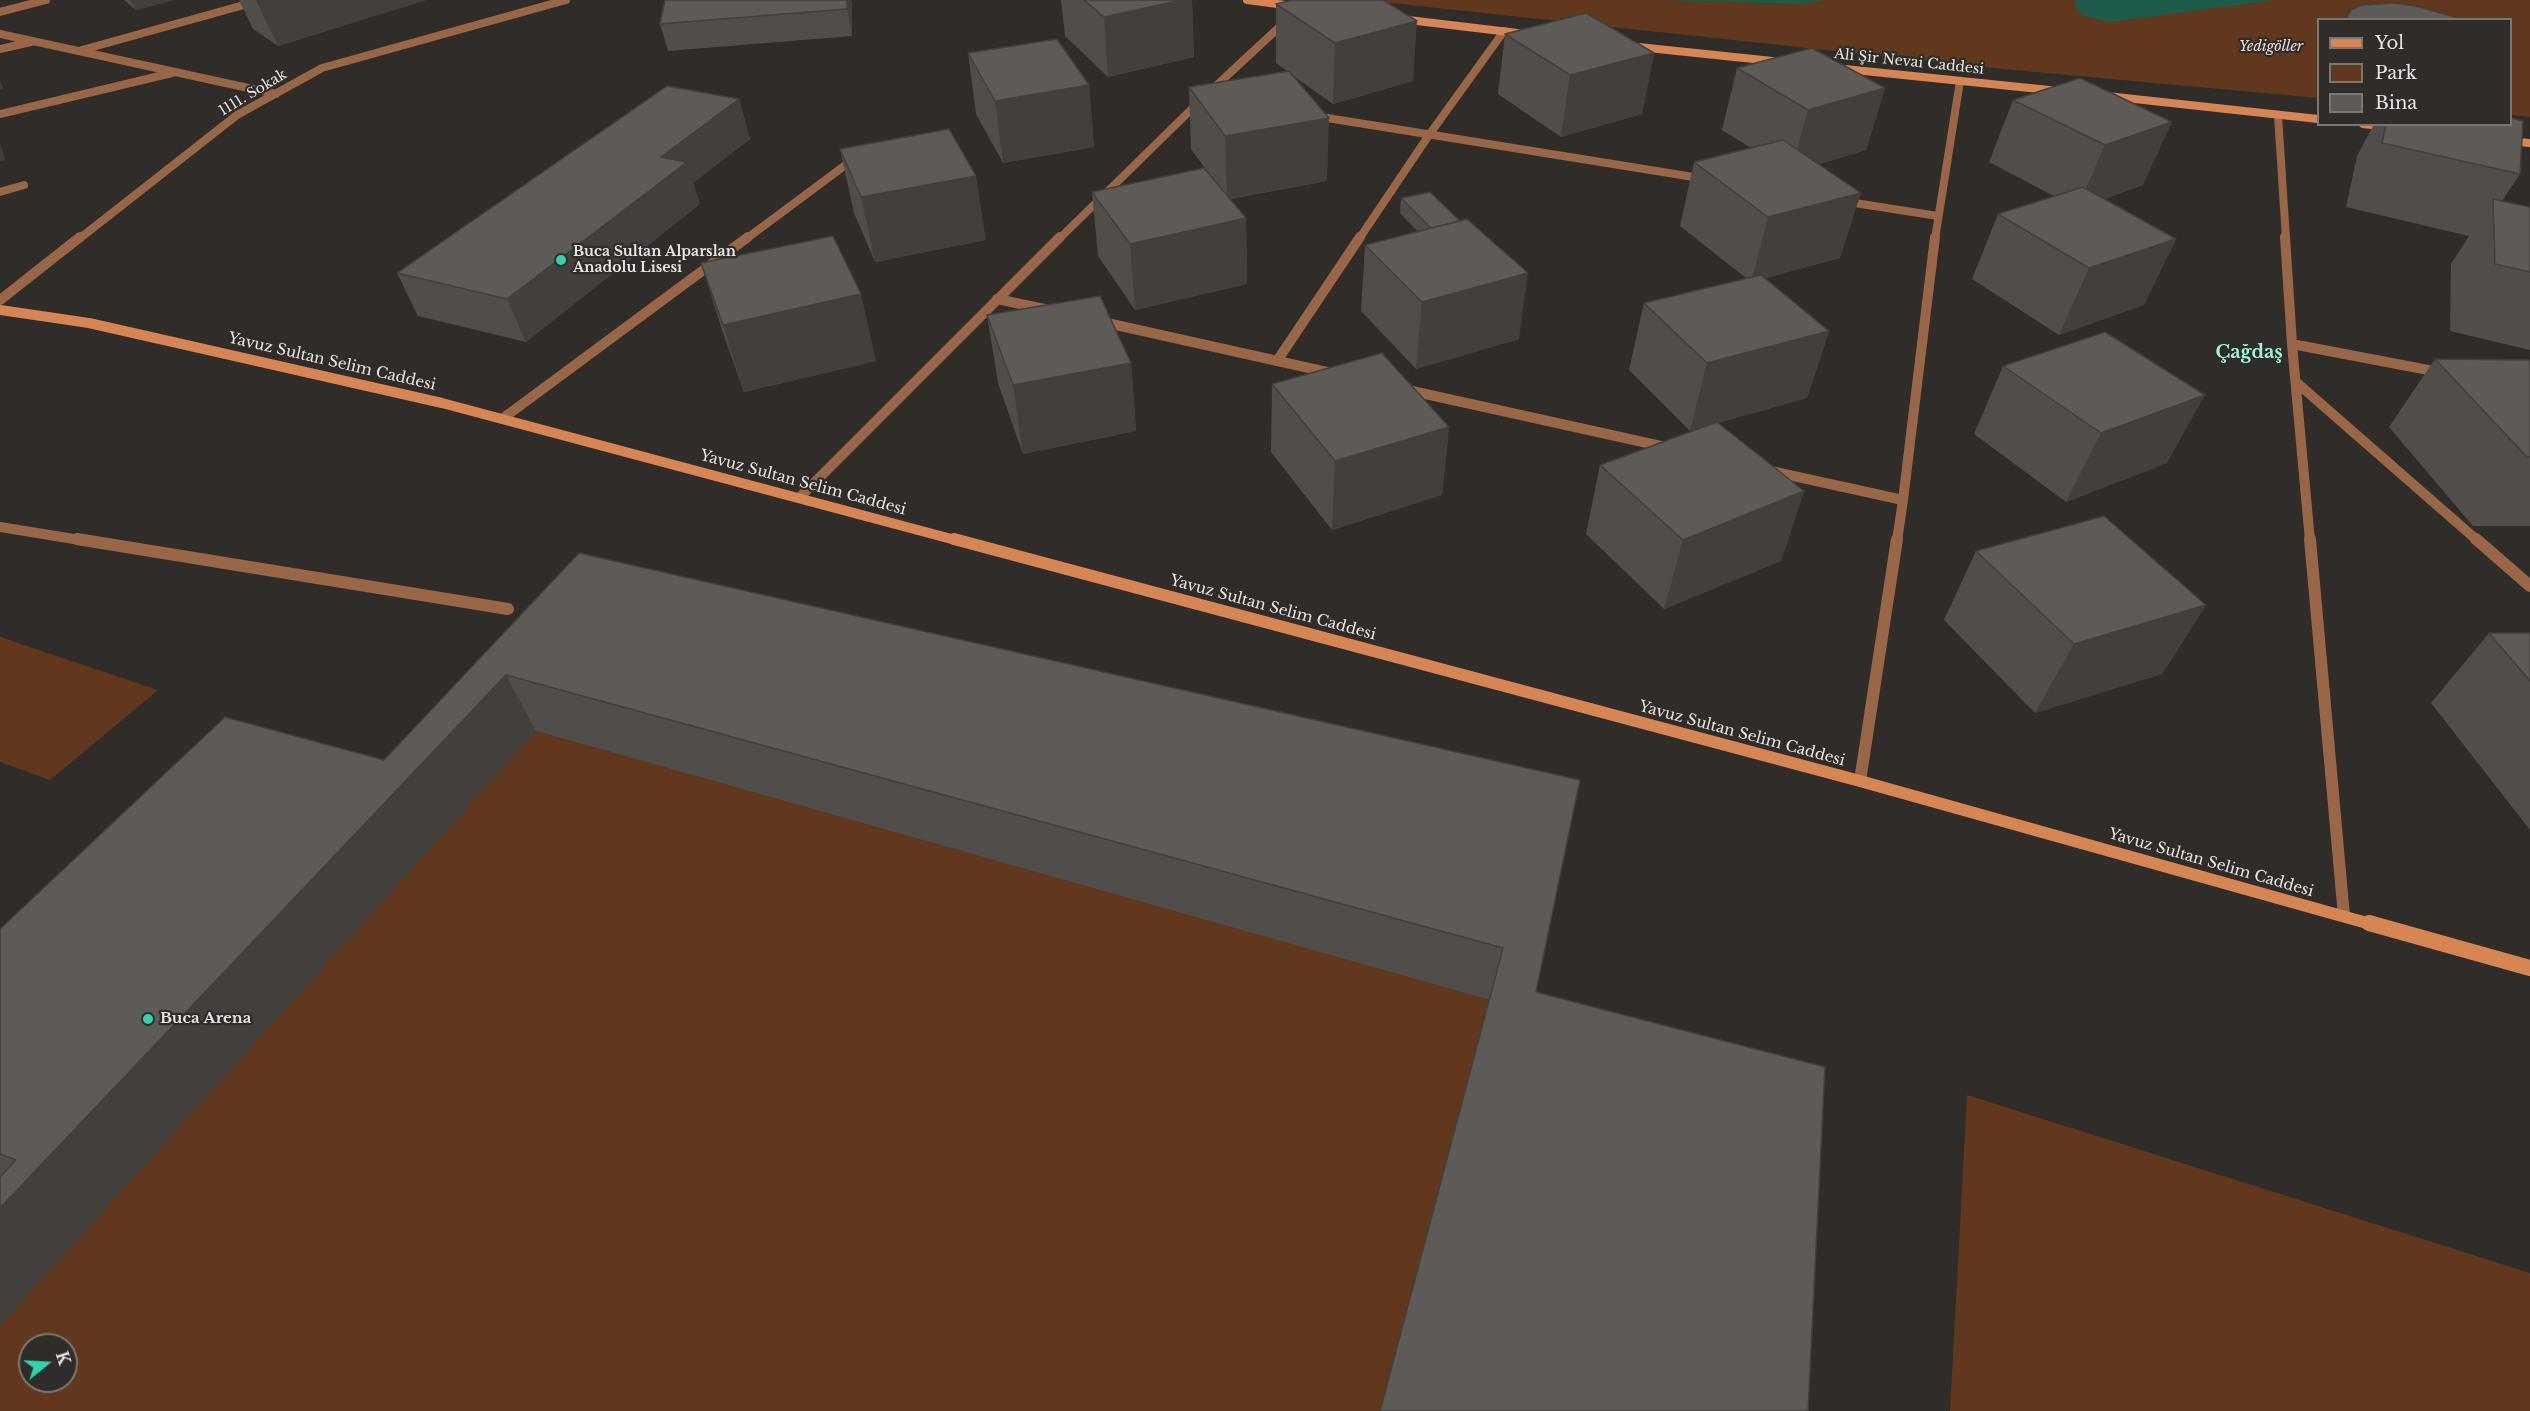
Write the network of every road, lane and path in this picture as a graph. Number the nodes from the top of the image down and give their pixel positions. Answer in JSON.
{"nodes":[{"id":1,"x":46,"y":0,"type":"edge"},
{"id":2,"x":262,"y":0,"type":"edge"},
{"id":3,"x":566,"y":0,"type":"edge"},
{"id":4,"x":1247,"y":0,"type":"edge"},
{"id":5,"x":0,"y":12,"type":"edge"},
{"id":6,"x":1397,"y":18,"type":"edge"},
{"id":7,"x":1504,"y":31,"type":"junction"},
{"id":8,"x":0,"y":34,"type":"edge"},
{"id":9,"x":1535,"y":35,"type":"edge"},
{"id":10,"x":35,"y":41,"type":"junction"},
{"id":11,"x":1614,"y":44,"type":"edge"},
{"id":12,"x":0,"y":49,"type":"edge"},
{"id":13,"x":80,"y":50,"type":"junction"},
{"id":14,"x":1793,"y":63,"type":"edge"},
{"id":15,"x":1829,"y":67,"type":"edge"},
{"id":16,"x":176,"y":72,"type":"junction"},
{"id":17,"x":1960,"y":81,"type":"junction"},
{"id":18,"x":2066,"y":92,"type":"edge"},
{"id":19,"x":276,"y":94,"type":"junction"},
{"id":20,"x":2101,"y":96,"type":"edge"},
{"id":21,"x":1204,"y":97,"type":"junction"},
{"id":22,"x":1215,"y":99,"type":"edge"},
{"id":23,"x":0,"y":114,"type":"edge"},
{"id":24,"x":1305,"y":114,"type":"edge"},
{"id":25,"x":2278,"y":115,"type":"junction"},
{"id":26,"x":2317,"y":119,"type":"edge"},
{"id":27,"x":2377,"y":126,"type":"edge"},
{"id":28,"x":2399,"y":129,"type":"edge"},
{"id":29,"x":1429,"y":135,"type":"junction"},
{"id":30,"x":2494,"y":139,"type":"edge"},
{"id":31,"x":2530,"y":143,"type":"edge"},
{"id":32,"x":863,"y":156,"type":"edge"},
{"id":33,"x":1713,"y":180,"type":"dead end"},
{"id":34,"x":24,"y":185,"type":"dead end"},
{"id":35,"x":0,"y":192,"type":"edge"},
{"id":36,"x":1832,"y":199,"type":"edge"},
{"id":37,"x":1938,"y":216,"type":"junction"},
{"id":38,"x":997,"y":299,"type":"junction"},
{"id":39,"x":0,"y":300,"type":"edge"},
{"id":40,"x":0,"y":310,"type":"edge"},
{"id":41,"x":1056,"y":312,"type":"edge"},
{"id":42,"x":1091,"y":320,"type":"edge"},
{"id":43,"x":2292,"y":344,"type":"junction"},
{"id":44,"x":1277,"y":361,"type":"junction"},
{"id":45,"x":2451,"y":374,"type":"edge"},
{"id":46,"x":1347,"y":377,"type":"edge"},
{"id":47,"x":2296,"y":382,"type":"junction"},
{"id":48,"x":1393,"y":387,"type":"edge"},
{"id":49,"x":502,"y":419,"type":"junction"},
{"id":50,"x":1683,"y":451,"type":"edge"},
{"id":51,"x":1753,"y":467,"type":"edge"},
{"id":52,"x":800,"y":497,"type":"junction"},
{"id":53,"x":1903,"y":500,"type":"junction"},
{"id":54,"x":0,"y":527,"type":"edge"},
{"id":55,"x":2530,"y":586,"type":"edge"},
{"id":56,"x":508,"y":609,"type":"dead end"},
{"id":57,"x":1860,"y":781,"type":"junction"},
{"id":58,"x":2344,"y":916,"type":"junction"},
{"id":59,"x":2530,"y":968,"type":"edge"}],
"edges":[{"from":1,"to":5,"type":"street"},
{"from":2,"to":13,"type":"street"},
{"from":3,"to":19,"type":"street","name":"1111. Sokak"},
{"from":4,"to":21,"type":"street"},
{"from":6,"to":7,"type":"street"},
{"from":7,"to":9,"type":"street"},
{"from":7,"to":29,"type":"street"},
{"from":8,"to":10,"type":"street"},
{"from":10,"to":12,"type":"street"},
{"from":10,"to":13,"type":"street"},
{"from":11,"to":14,"type":"street"},
{"from":13,"to":16,"type":"street"},
{"from":15,"to":17,"type":"street","name":"Ali Şir Nevai Caddesi"},
{"from":16,"to":19,"type":"street"},
{"from":16,"to":23,"type":"street"},
{"from":17,"to":18,"type":"street","name":"Ali Şir Nevai Caddesi"},
{"from":17,"to":37,"type":"street"},
{"from":19,"to":39,"type":"street","name":"1111. Sokak"},
{"from":20,"to":25,"type":"street"},
{"from":21,"to":22,"type":"street"},
{"from":21,"to":38,"type":"street"},
{"from":24,"to":29,"type":"street"},
{"from":25,"to":26,"type":"street"},
{"from":25,"to":43,"type":"street"},
{"from":27,"to":28,"type":"street"},
{"from":29,"to":33,"type":"street"},
{"from":29,"to":44,"type":"street"},
{"from":30,"to":31,"type":"street"},
{"from":32,"to":49,"type":"street"},
{"from":34,"to":35,"type":"street"},
{"from":36,"to":37,"type":"street"},
{"from":37,"to":53,"type":"street"},
{"from":38,"to":41,"type":"street"},
{"from":38,"to":52,"type":"street"},
{"from":40,"to":49,"type":"street","name":"Yavuz Sultan Selim Caddesi"},
{"from":42,"to":44,"type":"street"},
{"from":43,"to":45,"type":"street"},
{"from":43,"to":47,"type":"street"},
{"from":44,"to":46,"type":"street"},
{"from":47,"to":55,"type":"street"},
{"from":47,"to":58,"type":"street"},
{"from":48,"to":50,"type":"street"},
{"from":49,"to":52,"type":"street","name":"Yavuz Sultan Selim Caddesi"},
{"from":51,"to":53,"type":"street"},
{"from":52,"to":57,"type":"street","name":"Yavuz Sultan Selim Caddesi"},
{"from":53,"to":57,"type":"street"},
{"from":54,"to":56,"type":"street"},
{"from":57,"to":58,"type":"street","name":"Yavuz Sultan Selim Caddesi"},
{"from":58,"to":59,"type":"street","name":"Yavuz Sultan Selim Caddesi"}]}
